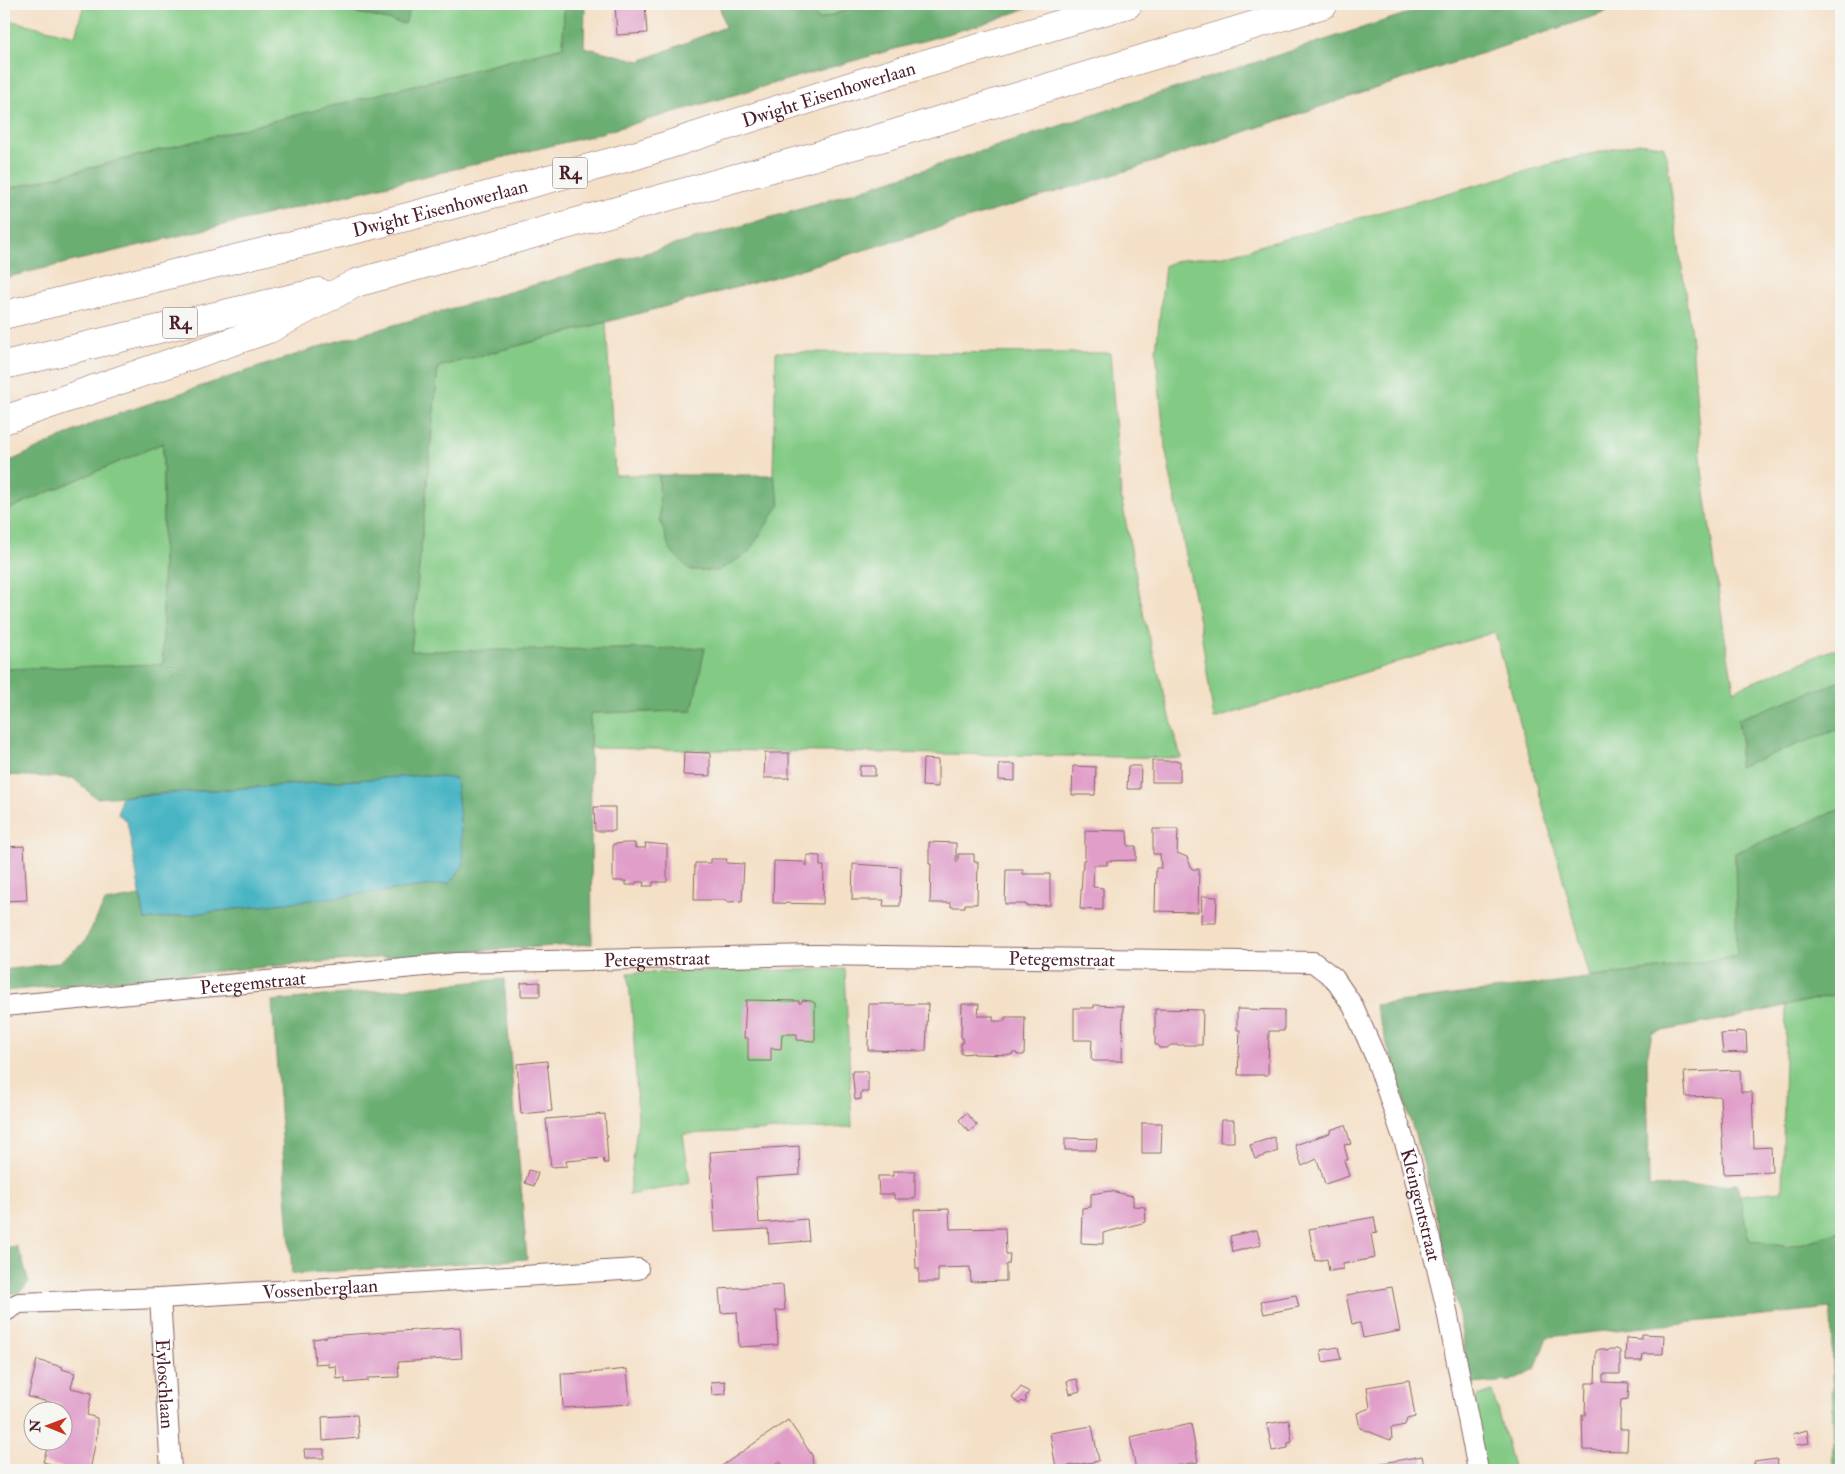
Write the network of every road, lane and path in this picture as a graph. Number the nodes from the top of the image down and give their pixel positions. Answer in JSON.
{"nodes":[{"id":1,"x":1128,"y":4,"type":"edge"},
{"id":2,"x":1324,"y":4,"type":"edge"},
{"id":3,"x":356,"y":283,"type":"junction"},
{"id":4,"x":4,"y":315,"type":"edge"},
{"id":5,"x":4,"y":365,"type":"edge"},
{"id":6,"x":4,"y":420,"type":"edge"},
{"id":7,"x":1313,"y":962,"type":"joint"},
{"id":8,"x":4,"y":1006,"type":"edge"},
{"id":9,"x":638,"y":1269,"type":"dead end"},
{"id":10,"x":160,"y":1298,"type":"junction"},
{"id":11,"x":4,"y":1312,"type":"edge"},
{"id":12,"x":171,"y":1470,"type":"edge"},
{"id":13,"x":1478,"y":1470,"type":"edge"}],
"edges":[{"from":1,"to":4,"type":"highway","name":"Dwight Eisenhowerlaan","number":"R4"},
{"from":2,"to":3,"type":"highway","number":"R4"},
{"from":3,"to":5,"type":"highway","number":"R4"},
{"from":3,"to":6,"type":"highway"},
{"from":7,"to":8,"type":"street","name":"Petegemstraat"},
{"from":7,"to":13,"type":"street","name":"Kleingentstraat"},
{"from":9,"to":10,"type":"street","name":"Vossenberglaan"},
{"from":10,"to":11,"type":"street","name":"Vossenberglaan"},
{"from":10,"to":12,"type":"street","name":"Eyloschlaan"}]}
